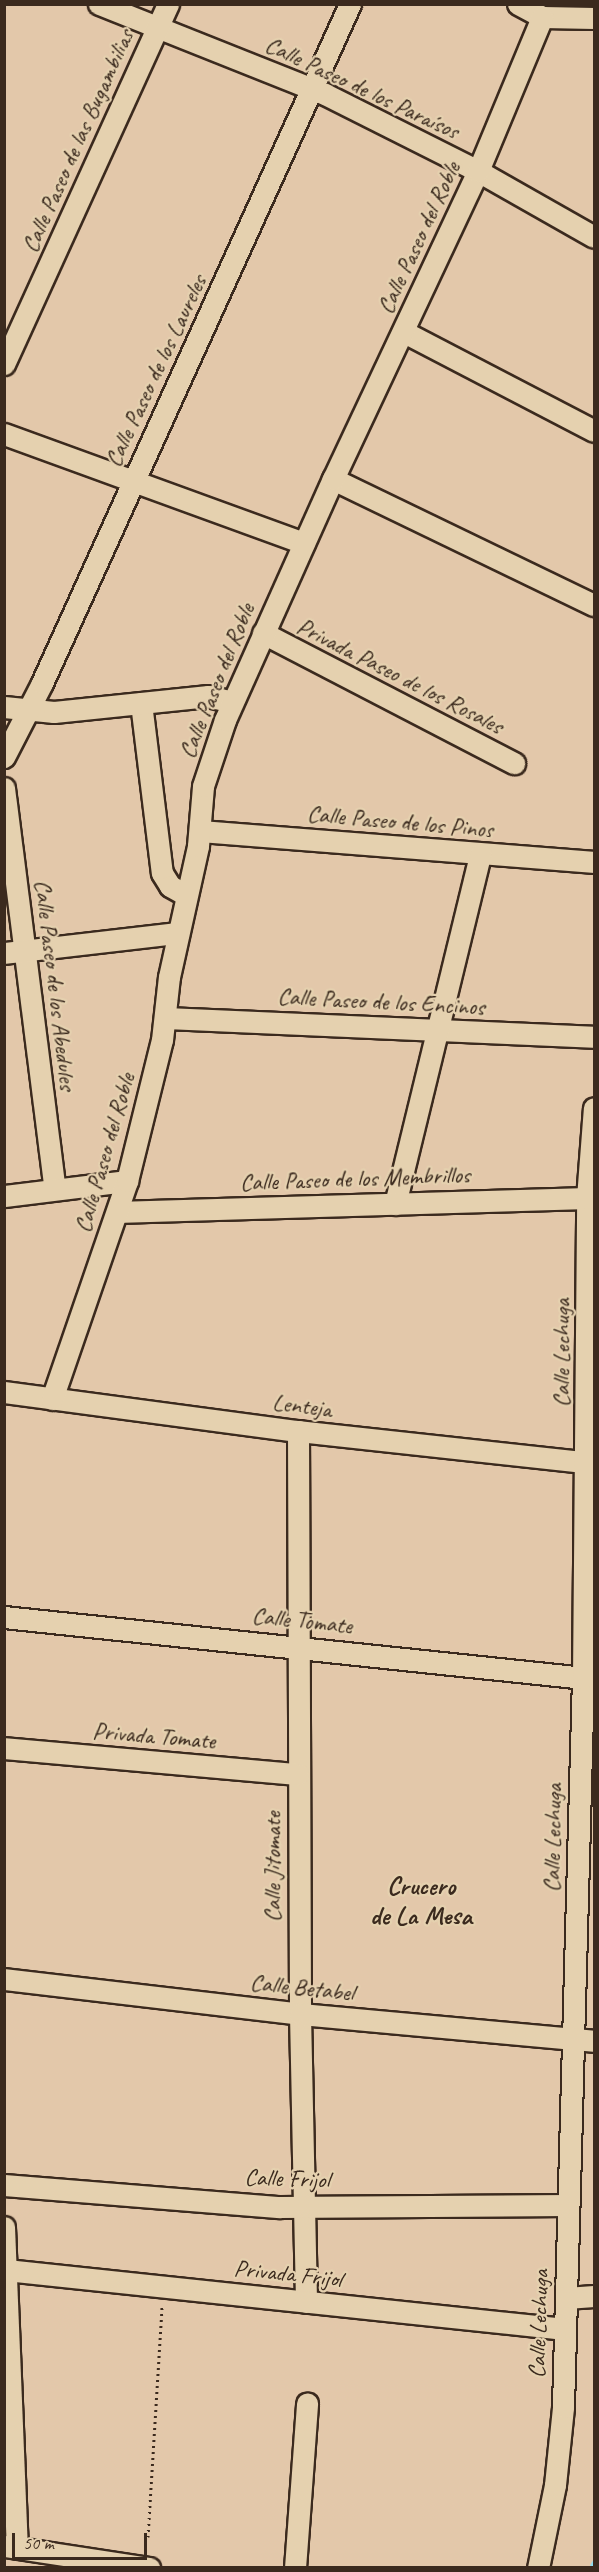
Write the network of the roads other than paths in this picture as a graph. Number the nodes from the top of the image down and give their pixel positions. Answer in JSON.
{"nodes":[{"id":1,"x":99,"y":4,"type":"edge"},
{"id":2,"x":168,"y":4,"type":"edge"},
{"id":3,"x":350,"y":4,"type":"edge"},
{"id":4,"x":518,"y":4,"type":"edge"},
{"id":5,"x":542,"y":17,"type":"junction"},
{"id":6,"x":589,"y":18,"type":"edge"},
{"id":7,"x":158,"y":27,"type":"junction"},
{"id":8,"x":312,"y":88,"type":"junction"},
{"id":9,"x":478,"y":171,"type":"junction"},
{"id":10,"x":594,"y":237,"type":"edge"},
{"id":11,"x":404,"y":332,"type":"junction"},
{"id":12,"x":4,"y":364,"type":"edge"},
{"id":13,"x":594,"y":431,"type":"edge"},
{"id":14,"x":4,"y":434,"type":"edge"},
{"id":15,"x":333,"y":479,"type":"junction"},
{"id":16,"x":133,"y":484,"type":"junction"},
{"id":17,"x":304,"y":543,"type":"junction"},
{"id":18,"x":594,"y":605,"type":"edge"},
{"id":19,"x":263,"y":633,"type":"junction"},
{"id":20,"x":141,"y":702,"type":"junction"},
{"id":21,"x":232,"y":702,"type":"junction"},
{"id":22,"x":4,"y":707,"type":"edge"},
{"id":23,"x":28,"y":711,"type":"junction"},
{"id":24,"x":4,"y":757,"type":"edge"},
{"id":25,"x":514,"y":764,"type":"dead end"},
{"id":26,"x":4,"y":788,"type":"edge"},
{"id":27,"x":201,"y":831,"type":"junction"},
{"id":28,"x":480,"y":854,"type":"junction"},
{"id":29,"x":594,"y":862,"type":"edge"},
{"id":30,"x":186,"y":895,"type":"junction"},
{"id":31,"x":178,"y":933,"type":"junction"},
{"id":32,"x":26,"y":950,"type":"junction"},
{"id":33,"x":4,"y":953,"type":"edge"},
{"id":34,"x":165,"y":1018,"type":"junction"},
{"id":35,"x":435,"y":1030,"type":"junction"},
{"id":36,"x":594,"y":1037,"type":"edge"},
{"id":37,"x":594,"y":1108,"type":"edge"},
{"id":38,"x":128,"y":1181,"type":"junction"},
{"id":39,"x":56,"y":1189,"type":"junction"},
{"id":40,"x":4,"y":1196,"type":"edge"},
{"id":41,"x":591,"y":1198,"type":"edge"},
{"id":42,"x":395,"y":1204,"type":"junction"},
{"id":43,"x":118,"y":1212,"type":"junction"},
{"id":44,"x":592,"y":1342,"type":"edge"},
{"id":45,"x":4,"y":1392,"type":"edge"},
{"id":46,"x":52,"y":1400,"type":"junction"},
{"id":47,"x":298,"y":1431,"type":"junction"},
{"id":48,"x":590,"y":1462,"type":"edge"},
{"id":49,"x":4,"y":1617,"type":"edge"},
{"id":50,"x":299,"y":1646,"type":"junction"},
{"id":51,"x":589,"y":1678,"type":"edge"},
{"id":52,"x":4,"y":1748,"type":"edge"},
{"id":53,"x":298,"y":1774,"type":"junction"},
{"id":54,"x":4,"y":1979,"type":"edge"},
{"id":55,"x":300,"y":2014,"type":"junction"},
{"id":56,"x":584,"y":2040,"type":"edge"},
{"id":57,"x":4,"y":2184,"type":"edge"},
{"id":58,"x":568,"y":2205,"type":"junction"},
{"id":59,"x":304,"y":2207,"type":"junction"},
{"id":60,"x":4,"y":2227,"type":"edge"},
{"id":61,"x":6,"y":2270,"type":"edge"},
{"id":62,"x":594,"y":2296,"type":"edge"},
{"id":63,"x":566,"y":2298,"type":"junction"},
{"id":64,"x":306,"y":2302,"type":"junction"},
{"id":65,"x":565,"y":2329,"type":"junction"},
{"id":66,"x":307,"y":2403,"type":"dead end"},
{"id":67,"x":11,"y":2547,"type":"edge"},
{"id":68,"x":140,"y":2566,"type":"edge"},
{"id":69,"x":295,"y":2568,"type":"edge"},
{"id":70,"x":538,"y":2568,"type":"edge"}],
"edges":[{"from":1,"to":7,"type":"street","name":"Calle Paseo de los Paraísos"},
{"from":2,"to":7,"type":"street","name":"Calle Paseo de las Bugambilias"},
{"from":3,"to":8,"type":"street","name":"Calle Paseo de los Laureles"},
{"from":4,"to":5,"type":"street"},
{"from":5,"to":6,"type":"street"},
{"from":5,"to":9,"type":"street","name":"Calle Paseo del Roble"},
{"from":7,"to":8,"type":"street","name":"Calle Paseo de los Paraísos"},
{"from":7,"to":12,"type":"street","name":"Calle Paseo de las Bugambilias"},
{"from":8,"to":9,"type":"street","name":"Calle Paseo de los Paraísos"},
{"from":8,"to":16,"type":"street","name":"Calle Paseo de los Laureles"},
{"from":9,"to":10,"type":"street","name":"Calle Paseo de los Paraísos"},
{"from":9,"to":11,"type":"street","name":"Calle Paseo del Roble"},
{"from":11,"to":13,"type":"street"},
{"from":11,"to":15,"type":"street","name":"Calle Paseo del Roble"},
{"from":14,"to":16,"type":"street"},
{"from":15,"to":17,"type":"street","name":"Calle Paseo del Roble"},
{"from":15,"to":18,"type":"street"},
{"from":16,"to":17,"type":"street"},
{"from":16,"to":23,"type":"street","name":"Calle Paseo de los Laureles"},
{"from":17,"to":19,"type":"street","name":"Calle Paseo del Roble"},
{"from":19,"to":21,"type":"street","name":"Calle Paseo del Roble"},
{"from":19,"to":25,"type":"street","name":"Privada Paseo de los Rosales"},
{"from":20,"to":21,"type":"street"},
{"from":20,"to":23,"type":"street"},
{"from":20,"to":30,"type":"street"},
{"from":21,"to":27,"type":"street","name":"Calle Paseo del Roble"},
{"from":22,"to":23,"type":"street"},
{"from":23,"to":24,"type":"street","name":"Calle Paseo de los Laureles"},
{"from":26,"to":32,"type":"street","name":"Calle Paseo de los Abedules"},
{"from":27,"to":28,"type":"street","name":"Calle Paseo de los Pinos"},
{"from":27,"to":30,"type":"street","name":"Calle Paseo del Roble"},
{"from":28,"to":29,"type":"street","name":"Calle Paseo de los Pinos"},
{"from":28,"to":35,"type":"street"},
{"from":30,"to":31,"type":"street","name":"Calle Paseo del Roble"},
{"from":31,"to":32,"type":"street"},
{"from":31,"to":34,"type":"street","name":"Calle Paseo del Roble"},
{"from":32,"to":33,"type":"street"},
{"from":32,"to":39,"type":"street","name":"Calle Paseo de los Abedules"},
{"from":34,"to":35,"type":"street","name":"Calle Paseo de los Encinos"},
{"from":34,"to":38,"type":"street","name":"Calle Paseo del Roble"},
{"from":35,"to":36,"type":"street","name":"Calle Paseo de los Encinos"},
{"from":35,"to":42,"type":"street"},
{"from":37,"to":41,"type":"street","name":"Calle Lechuga"},
{"from":38,"to":39,"type":"street"},
{"from":38,"to":43,"type":"street","name":"Calle Paseo del Roble"},
{"from":39,"to":40,"type":"street"},
{"from":41,"to":42,"type":"street","name":"Calle Paseo de los Membrillos"},
{"from":41,"to":44,"type":"street","name":"Calle Lechuga"},
{"from":42,"to":43,"type":"street","name":"Calle Paseo de los Membrillos"},
{"from":43,"to":46,"type":"street","name":"Calle Paseo del Roble"},
{"from":44,"to":48,"type":"street","name":"Calle Lechuga"},
{"from":45,"to":46,"type":"street","name":"Lenteja"},
{"from":46,"to":47,"type":"street","name":"Lenteja"},
{"from":47,"to":48,"type":"street","name":"Lenteja"},
{"from":47,"to":50,"type":"street","name":"Calle Jitomate"},
{"from":48,"to":51,"type":"street","name":"Calle Lechuga"},
{"from":49,"to":50,"type":"street","name":"Calle Tomate"},
{"from":50,"to":51,"type":"street","name":"Calle Tomate"},
{"from":50,"to":53,"type":"street","name":"Calle Jitomate"},
{"from":51,"to":56,"type":"street","name":"Calle Lechuga"},
{"from":52,"to":53,"type":"street","name":"Privada Tomate"},
{"from":53,"to":55,"type":"street","name":"Calle Jitomate"},
{"from":54,"to":55,"type":"street","name":"Calle Betabel"},
{"from":55,"to":56,"type":"street","name":"Calle Betabel"},
{"from":55,"to":59,"type":"street","name":"Calle Jitomate"},
{"from":56,"to":58,"type":"street","name":"Calle Lechuga"},
{"from":57,"to":59,"type":"street","name":"Calle Frijol"},
{"from":58,"to":59,"type":"street","name":"Calle Frijol"},
{"from":58,"to":63,"type":"street","name":"Calle Lechuga"},
{"from":59,"to":64,"type":"street","name":"Calle Jitomate"},
{"from":60,"to":61,"type":"street"},
{"from":61,"to":64,"type":"street","name":"Privada Frijol"},
{"from":61,"to":67,"type":"street"},
{"from":62,"to":63,"type":"street"},
{"from":63,"to":65,"type":"street","name":"Calle Lechuga"},
{"from":64,"to":65,"type":"street","name":"Privada Frijol"},
{"from":65,"to":70,"type":"street","name":"Calle Lechuga"},
{"from":66,"to":69,"type":"street"},
{"from":67,"to":68,"type":"street"}]}
